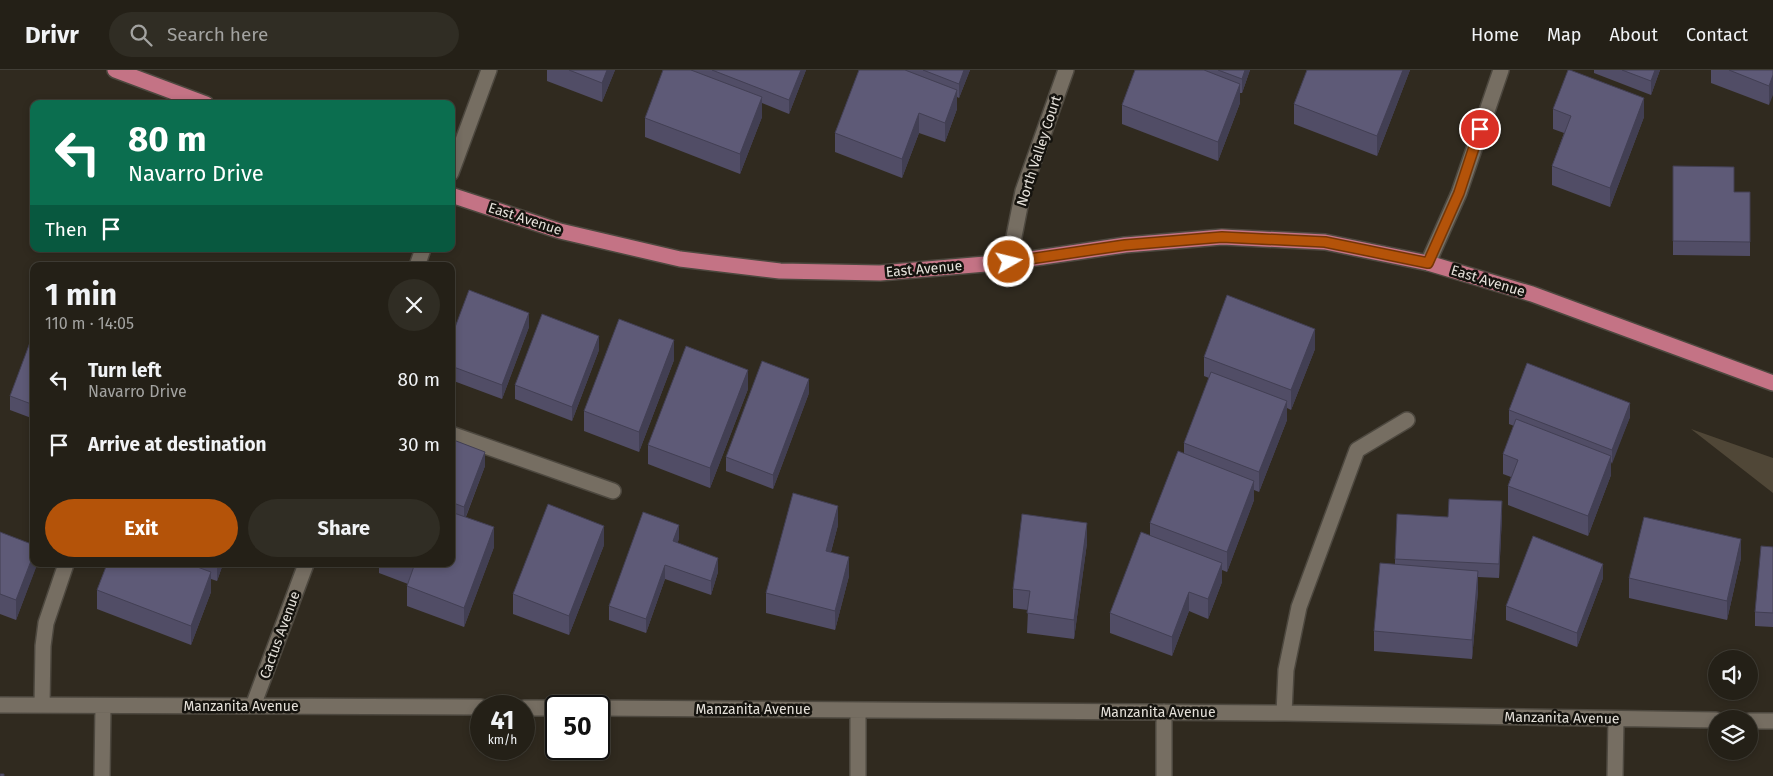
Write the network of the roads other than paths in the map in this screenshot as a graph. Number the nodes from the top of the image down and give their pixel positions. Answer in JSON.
{"nodes":[{"id":1,"x":115,"y":70,"type":"edge"},
{"id":2,"x":489,"y":70,"type":"edge"},
{"id":3,"x":1066,"y":70,"type":"edge"},
{"id":4,"x":1501,"y":70,"type":"edge"},
{"id":5,"x":195,"y":100,"type":"edge"},
{"id":6,"x":455,"y":162,"type":"edge"},
{"id":7,"x":455,"y":196,"type":"edge"},
{"id":8,"x":1009,"y":262,"type":"junction"},
{"id":9,"x":1428,"y":263,"type":"junction"},
{"id":10,"x":1773,"y":383,"type":"edge"},
{"id":11,"x":1407,"y":420,"type":"dead end"},
{"id":12,"x":455,"y":435,"type":"edge"},
{"id":13,"x":613,"y":491,"type":"dead end"},
{"id":14,"x":65,"y":567,"type":"edge"},
{"id":15,"x":305,"y":567,"type":"edge"},
{"id":16,"x":0,"y":705,"type":"edge"},
{"id":17,"x":42,"y":705,"type":"junction"},
{"id":18,"x":103,"y":706,"type":"junction"},
{"id":19,"x":253,"y":706,"type":"junction"},
{"id":20,"x":470,"y":708,"type":"edge"},
{"id":21,"x":610,"y":708,"type":"edge"},
{"id":22,"x":858,"y":710,"type":"junction"},
{"id":23,"x":1164,"y":712,"type":"junction"},
{"id":24,"x":1284,"y":713,"type":"junction"},
{"id":25,"x":1616,"y":719,"type":"junction"},
{"id":26,"x":1708,"y":720,"type":"edge"},
{"id":27,"x":1758,"y":721,"type":"edge"},
{"id":28,"x":1773,"y":721,"type":"edge"},
{"id":29,"x":102,"y":776,"type":"edge"},
{"id":30,"x":858,"y":776,"type":"edge"},
{"id":31,"x":1164,"y":776,"type":"edge"},
{"id":32,"x":1615,"y":776,"type":"edge"}],
"edges":[{"from":1,"to":5,"type":"main road"},
{"from":2,"to":6,"type":"street"},
{"from":3,"to":8,"type":"street","name":"North Valley Court"},
{"from":4,"to":9,"type":"street"},
{"from":7,"to":8,"type":"main road","name":"East Avenue"},
{"from":8,"to":9,"type":"main road","name":"East Avenue"},
{"from":9,"to":10,"type":"main road","name":"East Avenue"},
{"from":11,"to":24,"type":"street"},
{"from":12,"to":13,"type":"street"},
{"from":14,"to":17,"type":"street"},
{"from":15,"to":19,"type":"street","name":"Cactus Avenue"},
{"from":16,"to":17,"type":"street","name":"Manzanita Avenue"},
{"from":17,"to":18,"type":"street","name":"Manzanita Avenue"},
{"from":18,"to":19,"type":"street","name":"Manzanita Avenue"},
{"from":18,"to":29,"type":"street"},
{"from":19,"to":20,"type":"street","name":"Manzanita Avenue"},
{"from":21,"to":22,"type":"street","name":"Manzanita Avenue"},
{"from":22,"to":23,"type":"street","name":"Manzanita Avenue"},
{"from":22,"to":30,"type":"street"},
{"from":23,"to":24,"type":"street","name":"Manzanita Avenue"},
{"from":23,"to":31,"type":"street"},
{"from":24,"to":25,"type":"street","name":"Manzanita Avenue"},
{"from":25,"to":26,"type":"street","name":"Manzanita Avenue"},
{"from":25,"to":32,"type":"street"},
{"from":27,"to":28,"type":"street"}]}
